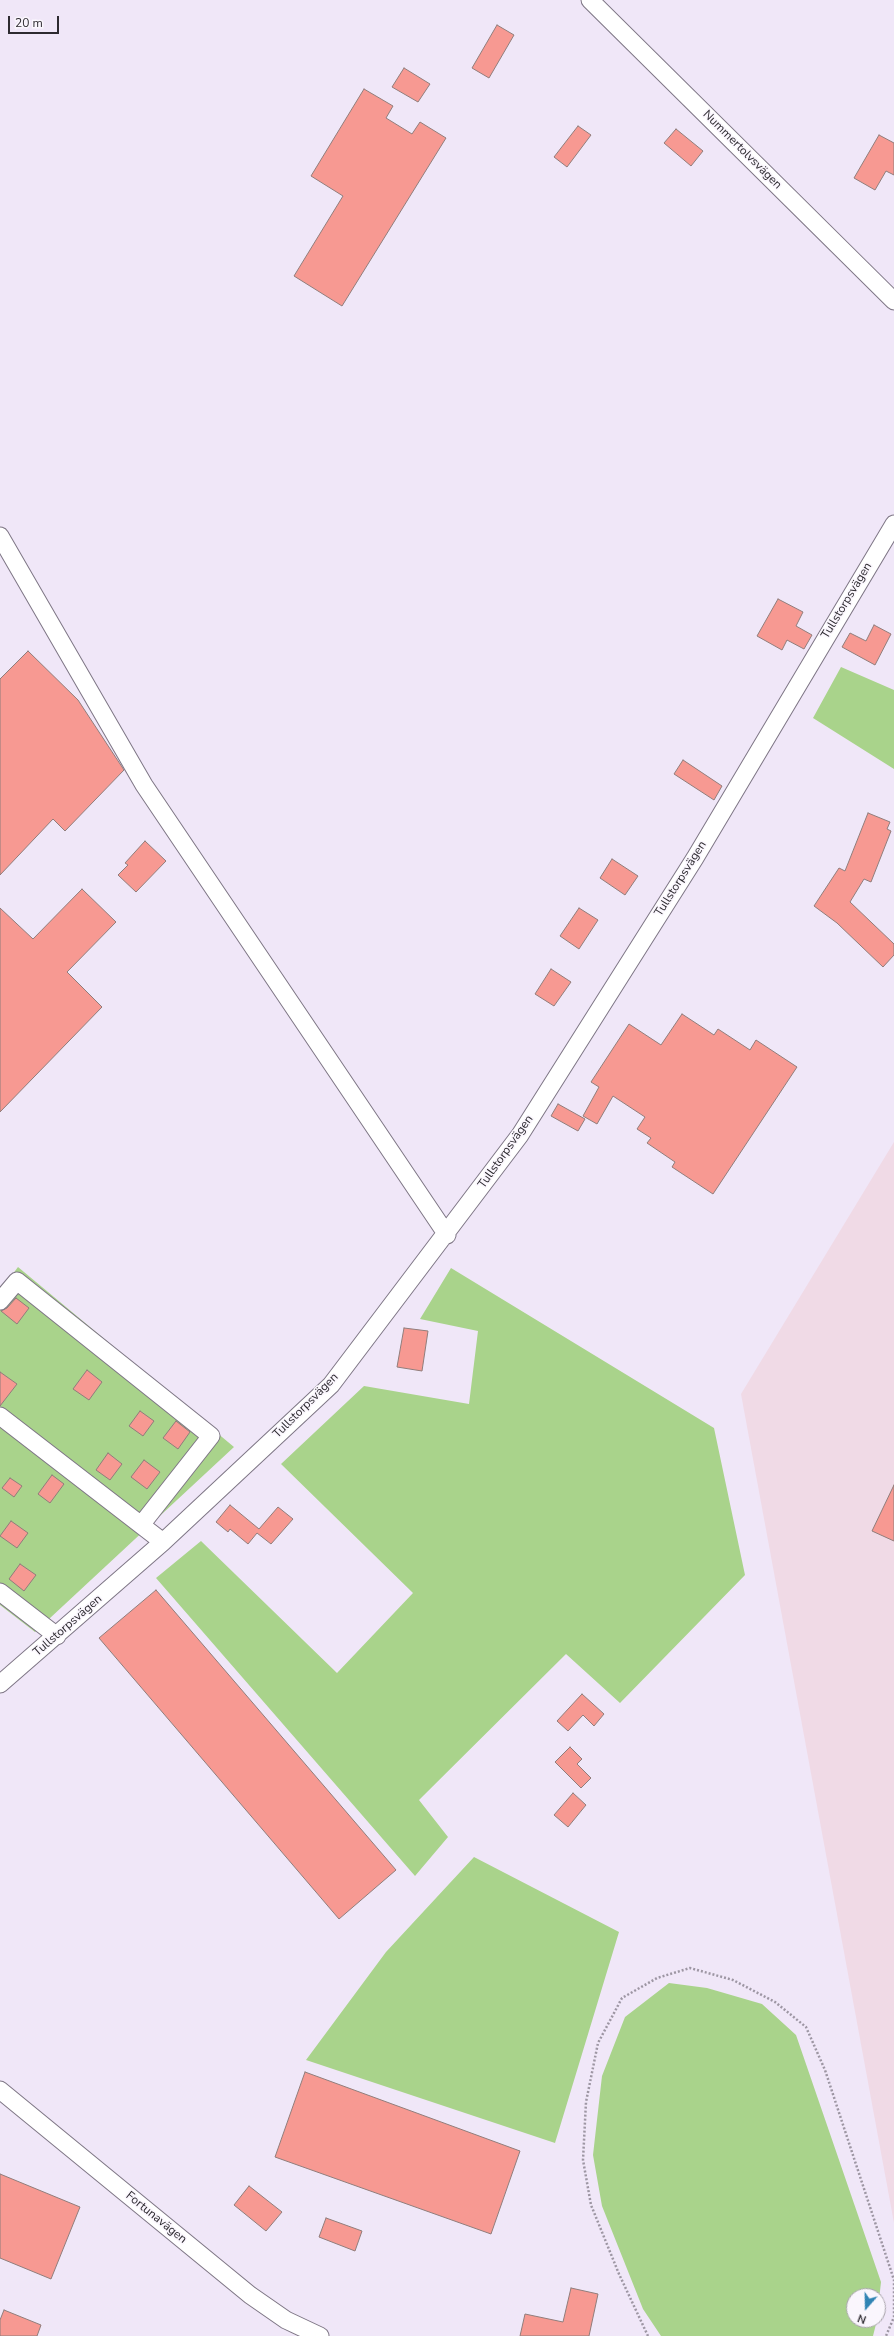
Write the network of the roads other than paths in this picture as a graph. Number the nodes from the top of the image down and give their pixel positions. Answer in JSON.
{"nodes":[{"id":1,"x":590,"y":0,"type":"edge"},
{"id":2,"x":894,"y":302,"type":"edge"},
{"id":3,"x":894,"y":524,"type":"edge"},
{"id":4,"x":0,"y":536,"type":"edge"},
{"id":5,"x":447,"y":1235,"type":"junction"},
{"id":6,"x":0,"y":1301,"type":"edge"},
{"id":7,"x":0,"y":1416,"type":"edge"},
{"id":8,"x":141,"y":1525,"type":"junction"},
{"id":9,"x":163,"y":1542,"type":"junction"},
{"id":10,"x":0,"y":1592,"type":"edge"},
{"id":11,"x":57,"y":1636,"type":"junction"},
{"id":12,"x":0,"y":1684,"type":"edge"},
{"id":13,"x":0,"y":2090,"type":"edge"},
{"id":14,"x":320,"y":2336,"type":"edge"}],
"edges":[{"from":1,"to":2,"type":"street","name":"Nummertolvsvägen"},
{"from":3,"to":5,"type":"street","name":"Tullstorpsvägen"},
{"from":4,"to":5,"type":"street"},
{"from":5,"to":9,"type":"street","name":"Tullstorpsvägen"},
{"from":6,"to":8,"type":"street"},
{"from":7,"to":8,"type":"street"},
{"from":8,"to":9,"type":"street"},
{"from":9,"to":11,"type":"street","name":"Tullstorpsvägen"},
{"from":10,"to":11,"type":"street"},
{"from":11,"to":12,"type":"street","name":"Tullstorpsvägen"},
{"from":13,"to":14,"type":"street","name":"Fortunavägen"}]}
